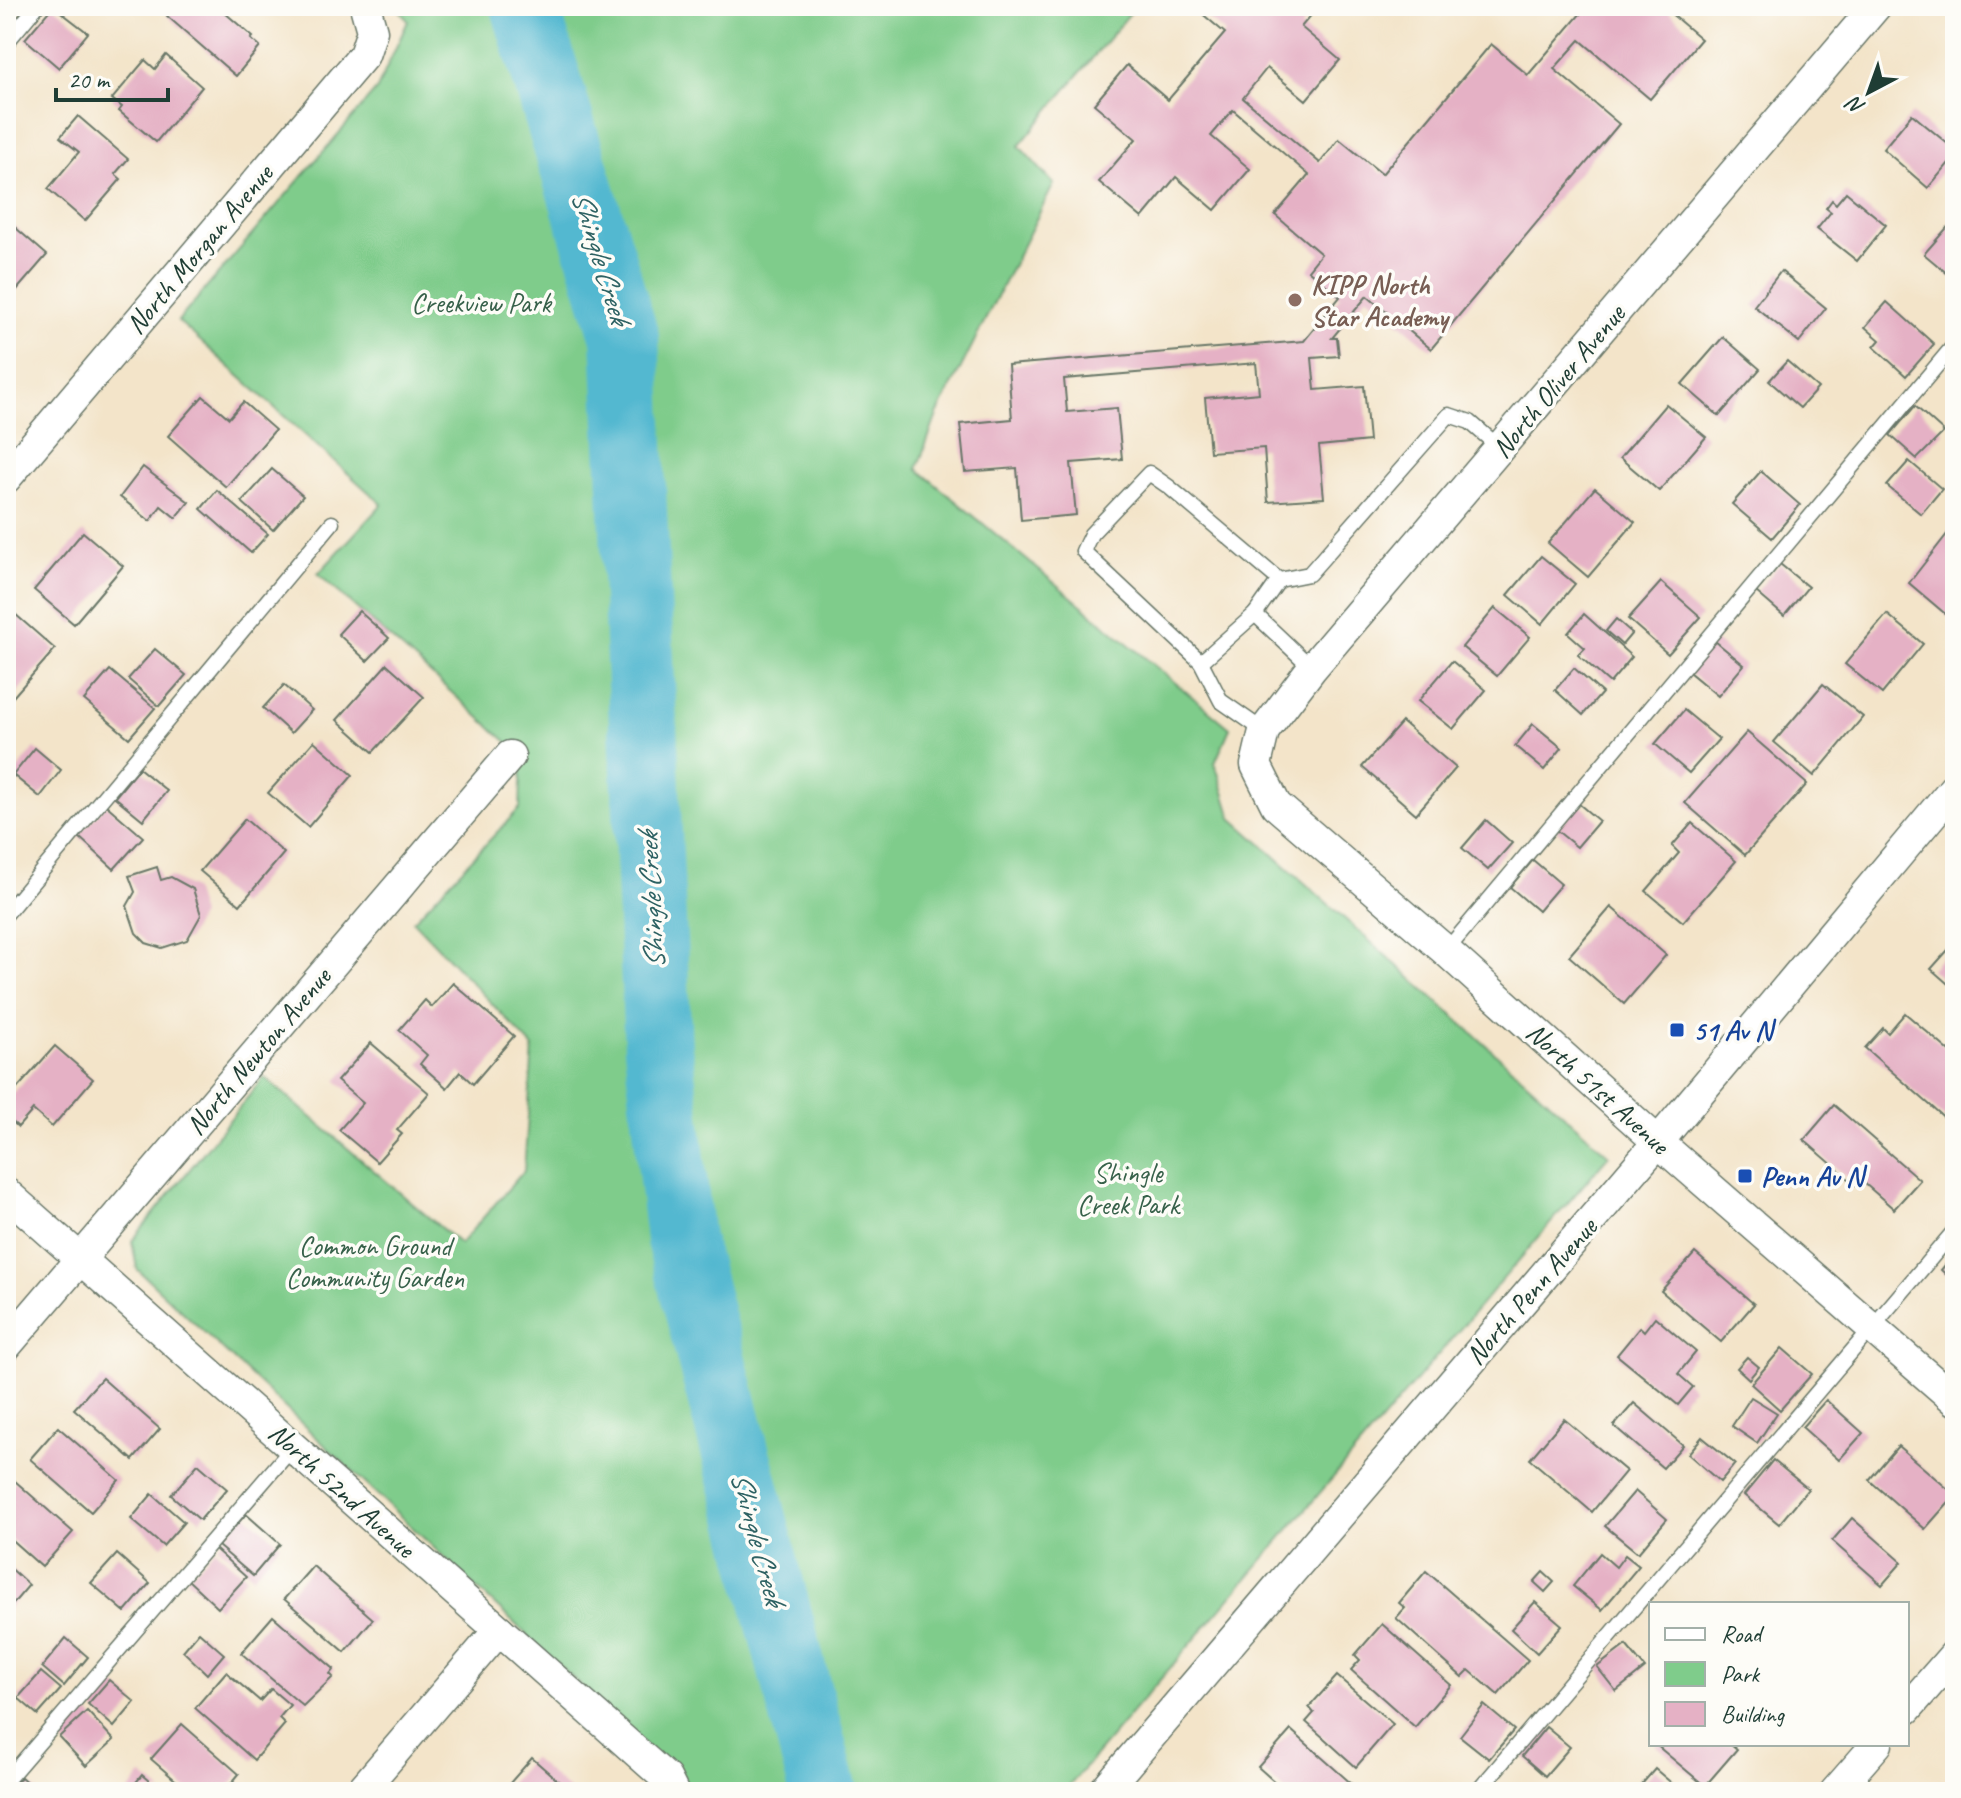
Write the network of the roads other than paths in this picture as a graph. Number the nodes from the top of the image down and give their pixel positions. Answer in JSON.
{"nodes":[{"id":1,"x":37,"y":6,"type":"edge"},
{"id":2,"x":1876,"y":6,"type":"edge"},
{"id":3,"x":367,"y":9,"type":"edge"},
{"id":4,"x":6,"y":43,"type":"edge"},
{"id":5,"x":1955,"y":344,"type":"edge"},
{"id":6,"x":1501,"y":449,"type":"junction"},
{"id":7,"x":6,"y":478,"type":"edge"},
{"id":8,"x":332,"y":523,"type":"dead end"},
{"id":9,"x":1279,"y":580,"type":"junction"},
{"id":10,"x":1255,"y":614,"type":"junction"},
{"id":11,"x":1201,"y":662,"type":"junction"},
{"id":12,"x":1312,"y":668,"type":"junction"},
{"id":13,"x":1264,"y":731,"type":"junction"},
{"id":14,"x":510,"y":756,"type":"dead end"},
{"id":15,"x":1256,"y":765,"type":"joint"},
{"id":16,"x":1955,"y":787,"type":"edge"},
{"id":17,"x":6,"y":914,"type":"edge"},
{"id":18,"x":1446,"y":951,"type":"junction"},
{"id":19,"x":1658,"y":1142,"type":"junction"},
{"id":20,"x":6,"y":1193,"type":"edge"},
{"id":21,"x":1955,"y":1230,"type":"edge"},
{"id":22,"x":80,"y":1259,"type":"junction"},
{"id":23,"x":1872,"y":1329,"type":"junction"},
{"id":24,"x":6,"y":1346,"type":"edge"},
{"id":25,"x":1955,"y":1400,"type":"edge"},
{"id":26,"x":293,"y":1447,"type":"junction"},
{"id":27,"x":499,"y":1630,"type":"junction"},
{"id":28,"x":1955,"y":1654,"type":"edge"},
{"id":29,"x":1909,"y":1707,"type":"edge"},
{"id":30,"x":1875,"y":1746,"type":"edge"},
{"id":31,"x":6,"y":1781,"type":"edge"},
{"id":32,"x":360,"y":1792,"type":"edge"},
{"id":33,"x":673,"y":1792,"type":"edge"},
{"id":34,"x":1103,"y":1792,"type":"edge"},
{"id":35,"x":1477,"y":1792,"type":"edge"},
{"id":36,"x":1835,"y":1792,"type":"edge"}],
"edges":[{"from":1,"to":4,"type":"lane"},
{"from":2,"to":6,"type":"street","name":"North Oliver Avenue"},
{"from":3,"to":7,"type":"street","name":"North Morgan Avenue"},
{"from":5,"to":18,"type":"lane"},
{"from":6,"to":9,"type":"lane"},
{"from":6,"to":12,"type":"street","name":"North Oliver Avenue"},
{"from":8,"to":17,"type":"lane"},
{"from":9,"to":10,"type":"lane"},
{"from":9,"to":11,"type":"lane"},
{"from":10,"to":11,"type":"lane"},
{"from":10,"to":12,"type":"lane"},
{"from":11,"to":13,"type":"lane"},
{"from":12,"to":13,"type":"street","name":"North Oliver Avenue"},
{"from":13,"to":15,"type":"street","name":"North Oliver Avenue"},
{"from":14,"to":22,"type":"street","name":"North Newton Avenue"},
{"from":15,"to":18,"type":"street","name":"North 51st Avenue"},
{"from":16,"to":19,"type":"street","name":"North Penn Avenue"},
{"from":18,"to":19,"type":"street","name":"North 51st Avenue"},
{"from":19,"to":23,"type":"street","name":"North 51st Avenue"},
{"from":19,"to":34,"type":"street","name":"North Penn Avenue"},
{"from":20,"to":22,"type":"street","name":"North 52nd Avenue"},
{"from":21,"to":23,"type":"lane"},
{"from":22,"to":24,"type":"street","name":"North Newton Avenue"},
{"from":22,"to":26,"type":"street","name":"North 52nd Avenue"},
{"from":23,"to":25,"type":"street","name":"North 51st Avenue"},
{"from":23,"to":35,"type":"lane"},
{"from":26,"to":27,"type":"street","name":"North 52nd Avenue"},
{"from":26,"to":31,"type":"lane"},
{"from":27,"to":32,"type":"street"},
{"from":27,"to":33,"type":"street","name":"North 52nd Avenue"},
{"from":28,"to":29,"type":"street"},
{"from":30,"to":36,"type":"street"}]}
